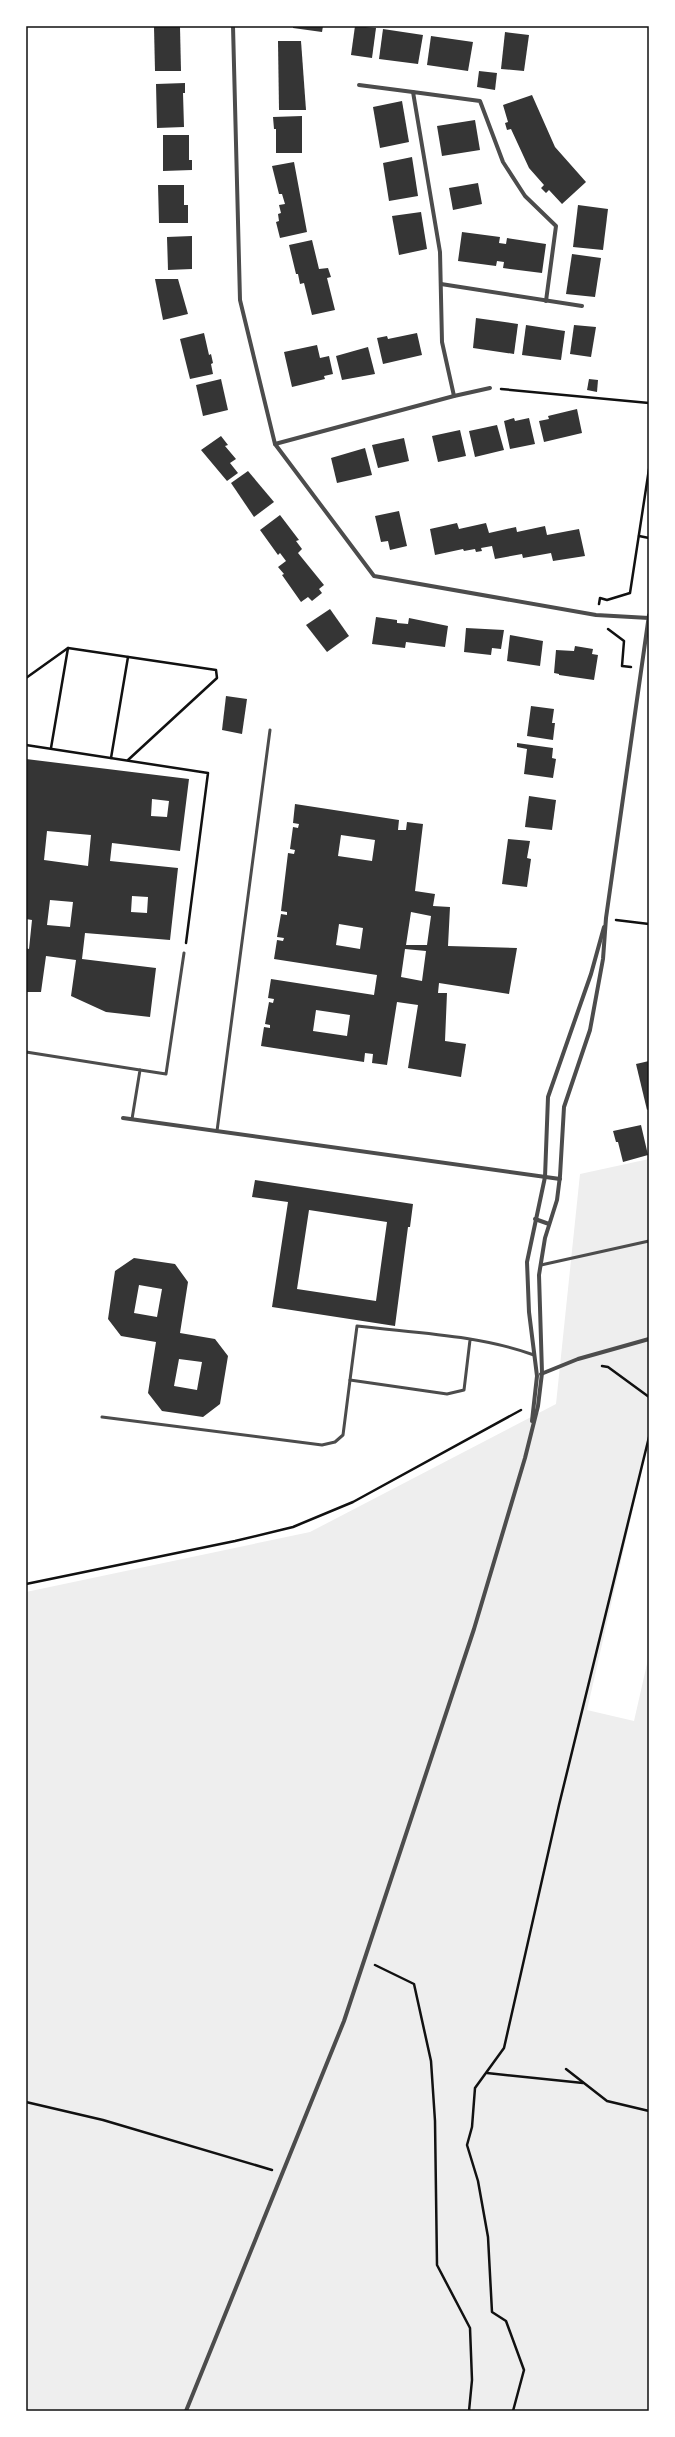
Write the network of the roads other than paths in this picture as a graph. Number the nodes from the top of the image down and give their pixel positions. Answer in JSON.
{"nodes":[{"id":1,"x":233,"y":26,"type":"edge"},
{"id":2,"x":359,"y":85,"type":"dead end"},
{"id":3,"x":413,"y":92,"type":"junction"},
{"id":4,"x":441,"y":284,"type":"junction"},
{"id":5,"x":546,"y":301,"type":"junction"},
{"id":6,"x":582,"y":306,"type":"dead end"},
{"id":7,"x":490,"y":388,"type":"road end"},
{"id":8,"x":454,"y":396,"type":"junction"},
{"id":9,"x":275,"y":444,"type":"junction"},
{"id":10,"x":649,"y":615,"type":"edge"},
{"id":11,"x":649,"y":618,"type":"edge"},
{"id":12,"x":270,"y":730,"type":"dead end"},
{"id":13,"x":606,"y":918,"type":"junction"},
{"id":14,"x":184,"y":953,"type":"road end"},
{"id":15,"x":26,"y":1052,"type":"edge"},
{"id":16,"x":140,"y":1070,"type":"junction"},
{"id":17,"x":124,"y":1118,"type":"dead end"},
{"id":18,"x":132,"y":1119,"type":"junction"},
{"id":19,"x":217,"y":1131,"type":"junction"},
{"id":20,"x":545,"y":1177,"type":"junction"},
{"id":21,"x":560,"y":1179,"type":"junction"},
{"id":22,"x":535,"y":1219,"type":"junction"},
{"id":23,"x":549,"y":1224,"type":"junction"},
{"id":24,"x":649,"y":1241,"type":"edge"},
{"id":25,"x":541,"y":1266,"type":"junction"},
{"id":26,"x":470,"y":1340,"type":"junction"},
{"id":27,"x":649,"y":1340,"type":"edge"},
{"id":28,"x":534,"y":1355,"type":"junction"},
{"id":29,"x":542,"y":1373,"type":"junction"},
{"id":30,"x":537,"y":1376,"type":"junction"},
{"id":31,"x":350,"y":1380,"type":"junction"},
{"id":32,"x":102,"y":1417,"type":"dead end"},
{"id":33,"x":531,"y":1431,"type":"junction"},
{"id":34,"x":186,"y":2411,"type":"edge"}],
"edges":[{"from":1,"to":9,"type":"street"},
{"from":2,"to":3,"type":"street"},
{"from":3,"to":4,"type":"street"},
{"from":3,"to":5,"type":"street"},
{"from":4,"to":5,"type":"street"},
{"from":4,"to":8,"type":"street"},
{"from":5,"to":6,"type":"street"},
{"from":7,"to":8,"type":"street"},
{"from":8,"to":9,"type":"street"},
{"from":9,"to":11,"type":"street"},
{"from":10,"to":11,"type":"street"},
{"from":11,"to":13,"type":"street"},
{"from":12,"to":19,"type":"lane"},
{"from":13,"to":20,"type":"street"},
{"from":13,"to":21,"type":"street"},
{"from":14,"to":16,"type":"lane"},
{"from":15,"to":16,"type":"lane"},
{"from":16,"to":18,"type":"lane"},
{"from":17,"to":18,"type":"street"},
{"from":18,"to":19,"type":"street"},
{"from":19,"to":20,"type":"street"},
{"from":20,"to":21,"type":"street"},
{"from":20,"to":22,"type":"street"},
{"from":21,"to":23,"type":"street"},
{"from":22,"to":23,"type":"street"},
{"from":22,"to":28,"type":"street"},
{"from":23,"to":25,"type":"street"},
{"from":24,"to":25,"type":"lane"},
{"from":25,"to":29,"type":"street"},
{"from":26,"to":28,"type":"lane"},
{"from":26,"to":31,"type":"lane"},
{"from":26,"to":31,"type":"lane"},
{"from":27,"to":29,"type":"street"},
{"from":28,"to":30,"type":"street"},
{"from":29,"to":30,"type":"street"},
{"from":29,"to":33,"type":"street"},
{"from":30,"to":33,"type":"street"},
{"from":31,"to":32,"type":"lane"},
{"from":33,"to":34,"type":"street"}]}
